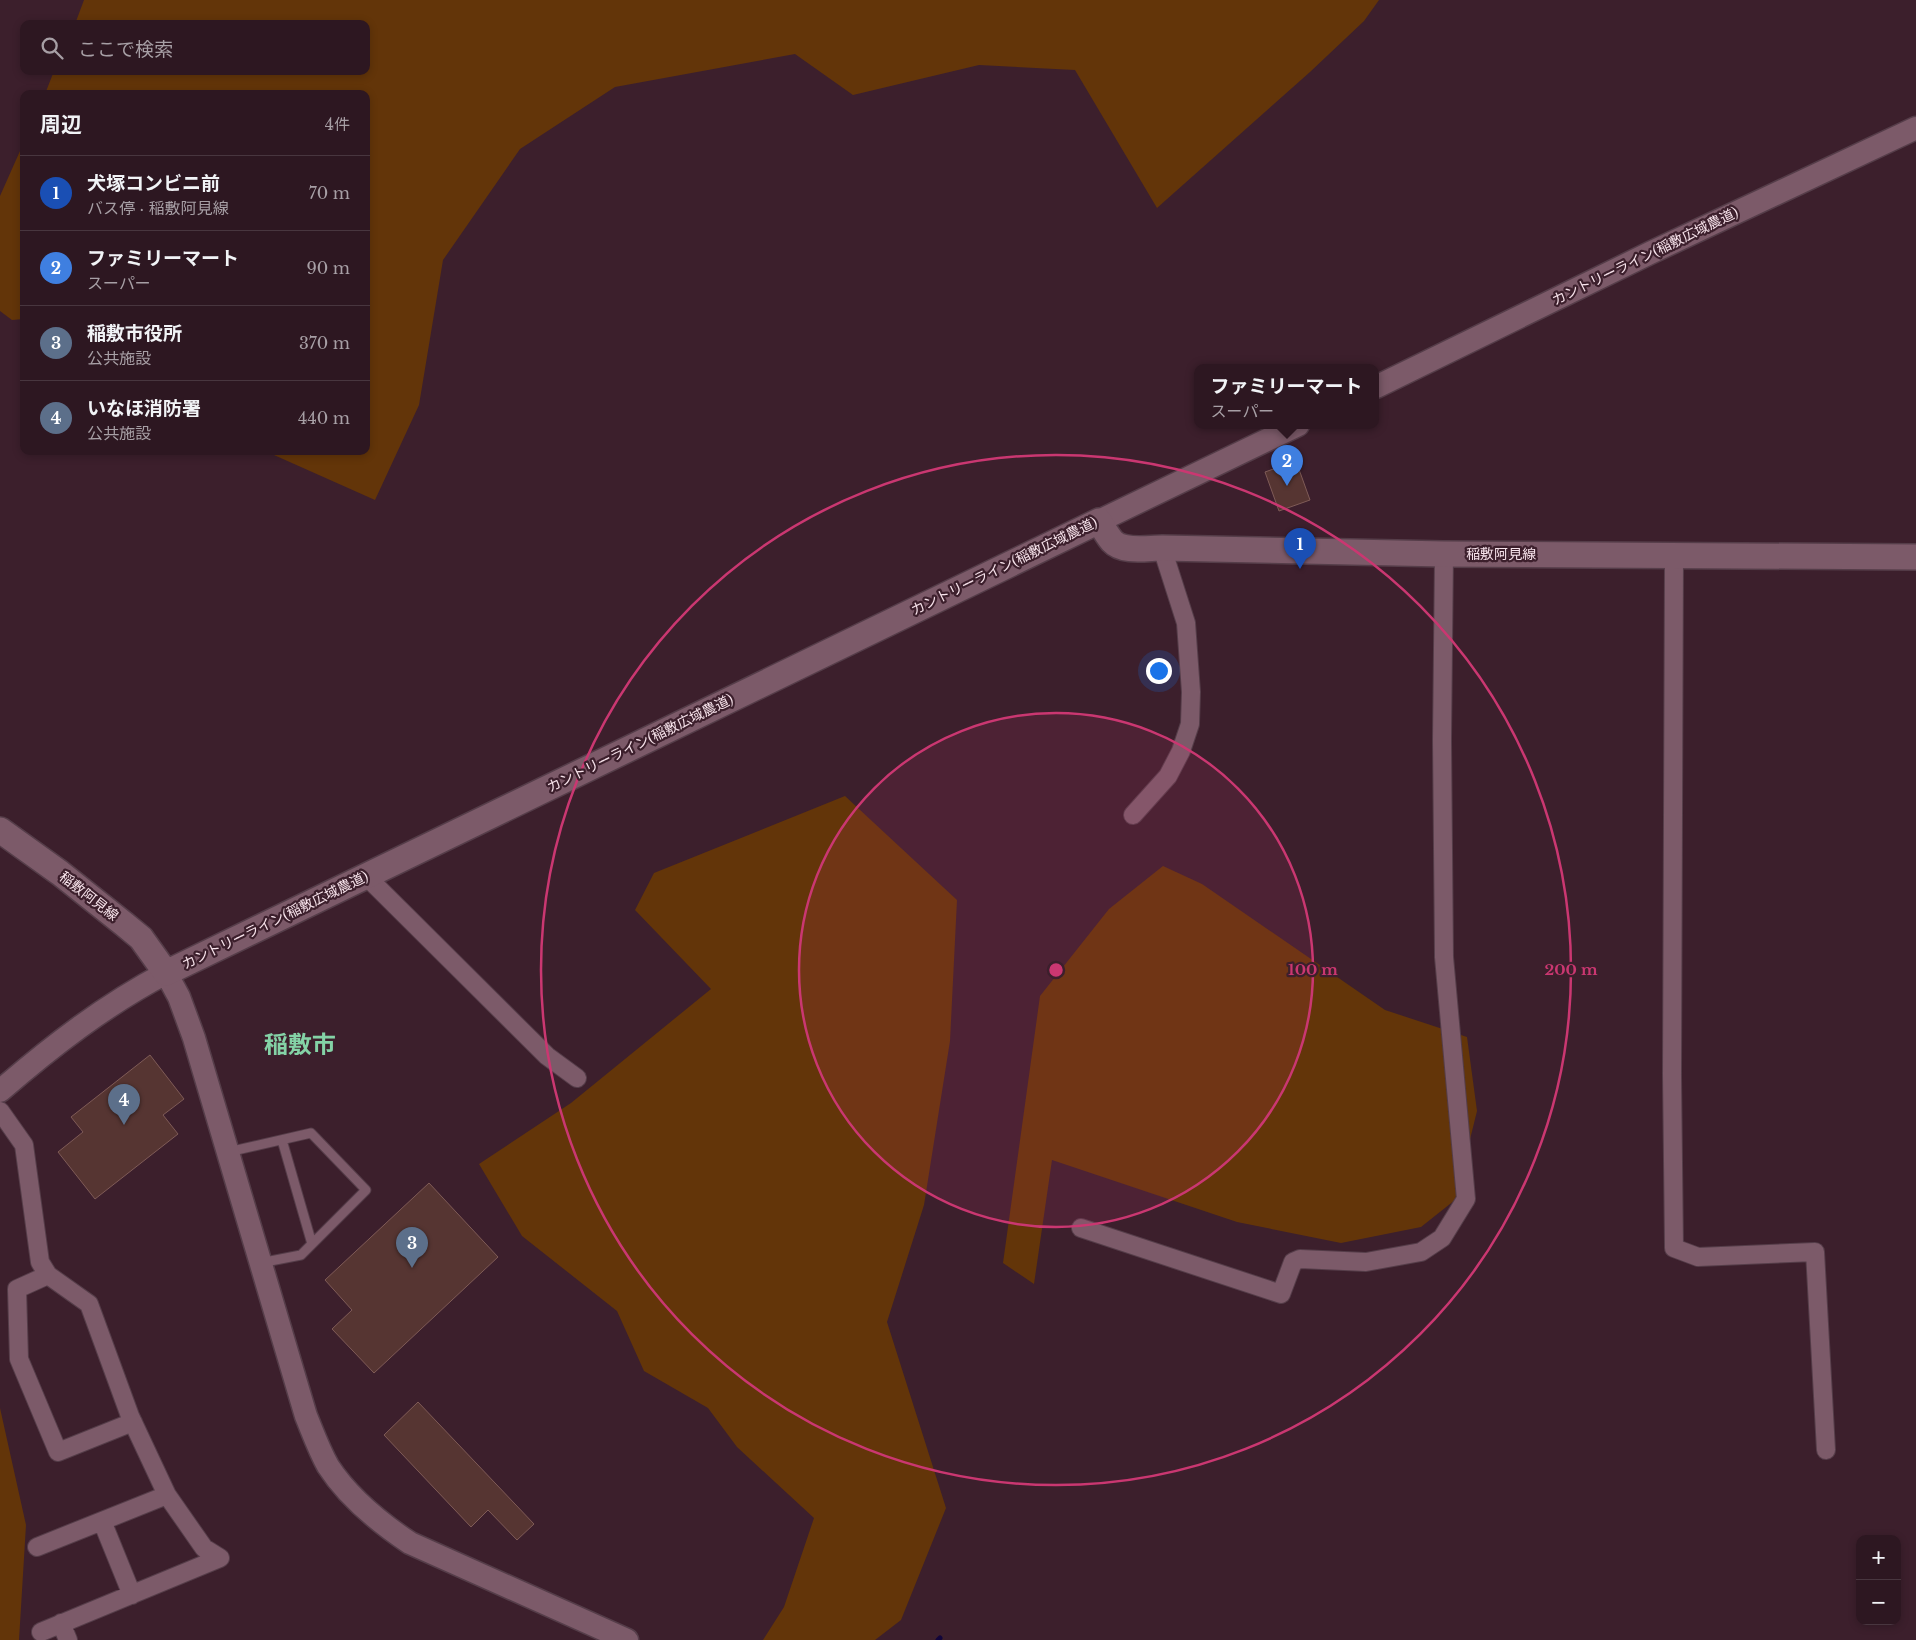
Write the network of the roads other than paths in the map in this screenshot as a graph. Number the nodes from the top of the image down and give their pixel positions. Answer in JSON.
{"nodes":[{"id":1,"x":1916,"y":128,"type":"edge"},
{"id":2,"x":1379,"y":386,"type":"edge"},
{"id":3,"x":1290,"y":429,"type":"edge"},
{"id":4,"x":1099,"y":521,"type":"junction"},
{"id":5,"x":1162,"y":548,"type":"junction"},
{"id":6,"x":1444,"y":554,"type":"junction"},
{"id":7,"x":1674,"y":555,"type":"junction"},
{"id":8,"x":1916,"y":557,"type":"edge"},
{"id":9,"x":1132,"y":815,"type":"dead end"},
{"id":10,"x":0,"y":830,"type":"edge"},
{"id":11,"x":366,"y":876,"type":"junction"},
{"id":12,"x":166,"y":973,"type":"junction"},
{"id":13,"x":577,"y":1078,"type":"dead end"},
{"id":14,"x":0,"y":1091,"type":"edge"},
{"id":15,"x":0,"y":1111,"type":"edge"},
{"id":16,"x":282,"y":1140,"type":"junction"},
{"id":17,"x":227,"y":1153,"type":"junction"},
{"id":18,"x":1082,"y":1228,"type":"dead end"},
{"id":19,"x":312,"y":1244,"type":"junction"},
{"id":20,"x":260,"y":1264,"type":"junction"},
{"id":21,"x":48,"y":1275,"type":"junction"},
{"id":22,"x":133,"y":1422,"type":"junction"},
{"id":23,"x":1826,"y":1450,"type":"dead end"},
{"id":24,"x":167,"y":1495,"type":"junction"},
{"id":25,"x":102,"y":1521,"type":"junction"},
{"id":26,"x":38,"y":1547,"type":"dead end"},
{"id":27,"x":132,"y":1595,"type":"junction"},
{"id":28,"x":61,"y":1624,"type":"junction"},
{"id":29,"x":41,"y":1632,"type":"dead end"},
{"id":30,"x":68,"y":1640,"type":"edge"},
{"id":31,"x":627,"y":1640,"type":"edge"}],
"edges":[{"from":1,"to":2,"type":"street","name":"カントリーライン(稲敷広域農道)"},
{"from":3,"to":4,"type":"street","name":"カントリーライン(稲敷広域農道)"},
{"from":4,"to":5,"type":"main road","name":"稲敷阿見線"},
{"from":4,"to":11,"type":"main road","name":"カントリーライン(稲敷広域農道)"},
{"from":5,"to":6,"type":"main road","name":"稲敷阿見線"},
{"from":5,"to":9,"type":"street"},
{"from":6,"to":7,"type":"main road","name":"稲敷阿見線"},
{"from":6,"to":18,"type":"street"},
{"from":7,"to":8,"type":"main road","name":"稲敷阿見線"},
{"from":7,"to":23,"type":"street"},
{"from":10,"to":12,"type":"main road","name":"稲敷阿見線"},
{"from":11,"to":12,"type":"main road","name":"カントリーライン(稲敷広域農道)"},
{"from":11,"to":13,"type":"street"},
{"from":12,"to":14,"type":"street","name":"カントリーライン(稲敷広域農道)"},
{"from":12,"to":17,"type":"street"},
{"from":15,"to":21,"type":"street"},
{"from":16,"to":17,"type":"lane"},
{"from":16,"to":19,"type":"lane"},
{"from":16,"to":19,"type":"lane"},
{"from":17,"to":20,"type":"street"},
{"from":19,"to":20,"type":"lane"},
{"from":20,"to":31,"type":"street"},
{"from":21,"to":22,"type":"street"},
{"from":21,"to":22,"type":"street"},
{"from":22,"to":24,"type":"street"},
{"from":24,"to":25,"type":"street"},
{"from":24,"to":27,"type":"street"},
{"from":25,"to":26,"type":"street"},
{"from":25,"to":27,"type":"street"},
{"from":27,"to":28,"type":"street"},
{"from":28,"to":29,"type":"street"},
{"from":28,"to":30,"type":"street"}]}
